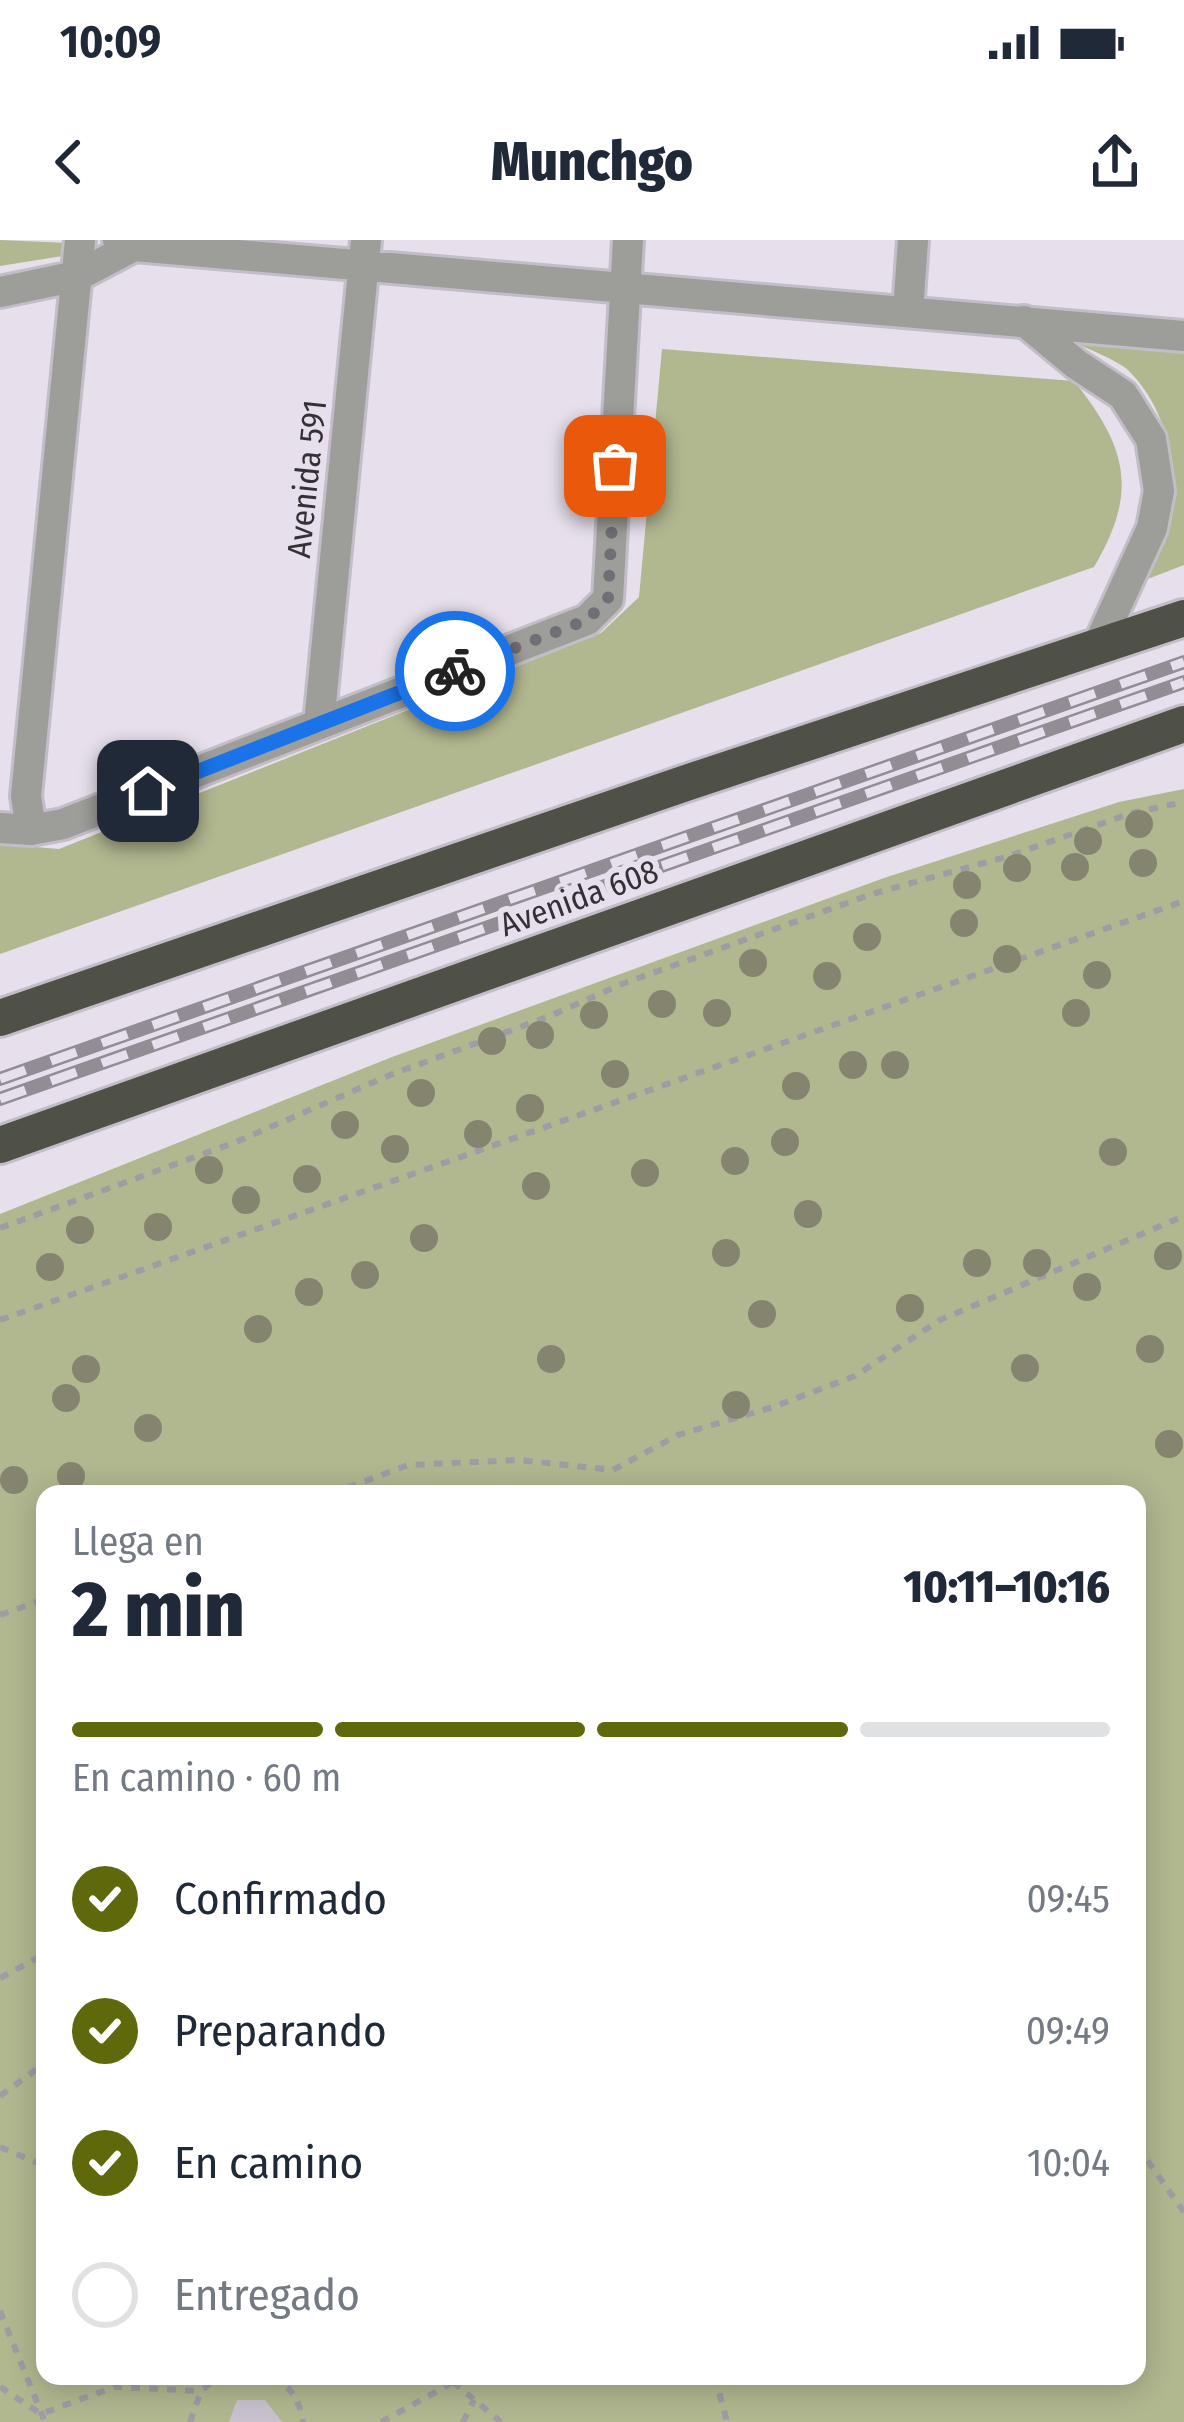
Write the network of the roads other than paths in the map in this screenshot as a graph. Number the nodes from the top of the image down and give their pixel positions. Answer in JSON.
{"nodes":[{"id":1,"x":80,"y":240,"type":"edge"},
{"id":2,"x":628,"y":240,"type":"edge"},
{"id":3,"x":913,"y":240,"type":"edge"},
{"id":4,"x":126,"y":243,"type":"edge"},
{"id":5,"x":364,"y":253,"type":"edge"},
{"id":6,"x":76,"y":276,"type":"junction"},
{"id":7,"x":624,"y":287,"type":"junction"},
{"id":8,"x":0,"y":292,"type":"edge"},
{"id":9,"x":908,"y":311,"type":"junction"},
{"id":10,"x":1024,"y":321,"type":"junction"},
{"id":11,"x":1184,"y":336,"type":"edge"},
{"id":12,"x":1184,"y":618,"type":"edge"},
{"id":13,"x":1097,"y":648,"type":"junction"},
{"id":14,"x":319,"y":724,"type":"junction"},
{"id":15,"x":1184,"y":724,"type":"edge"},
{"id":16,"x":15,"y":829,"type":"edge"},
{"id":17,"x":0,"y":1018,"type":"edge"},
{"id":18,"x":0,"y":1144,"type":"edge"}],
"edges":[{"from":1,"to":6,"type":"street"},
{"from":2,"to":7,"type":"street"},
{"from":3,"to":9,"type":"street"},
{"from":4,"to":5,"type":"street"},
{"from":4,"to":6,"type":"street"},
{"from":5,"to":7,"type":"street"},
{"from":5,"to":14,"type":"street","name":"Avenida 591"},
{"from":6,"to":8,"type":"street"},
{"from":6,"to":16,"type":"street"},
{"from":7,"to":9,"type":"street"},
{"from":7,"to":14,"type":"street"},
{"from":9,"to":10,"type":"street"},
{"from":10,"to":11,"type":"street"},
{"from":10,"to":13,"type":"street"},
{"from":12,"to":13,"type":"highway"},
{"from":13,"to":17,"type":"highway"},
{"from":14,"to":16,"type":"street"},
{"from":15,"to":18,"type":"highway","name":"Avenida 608"}]}
